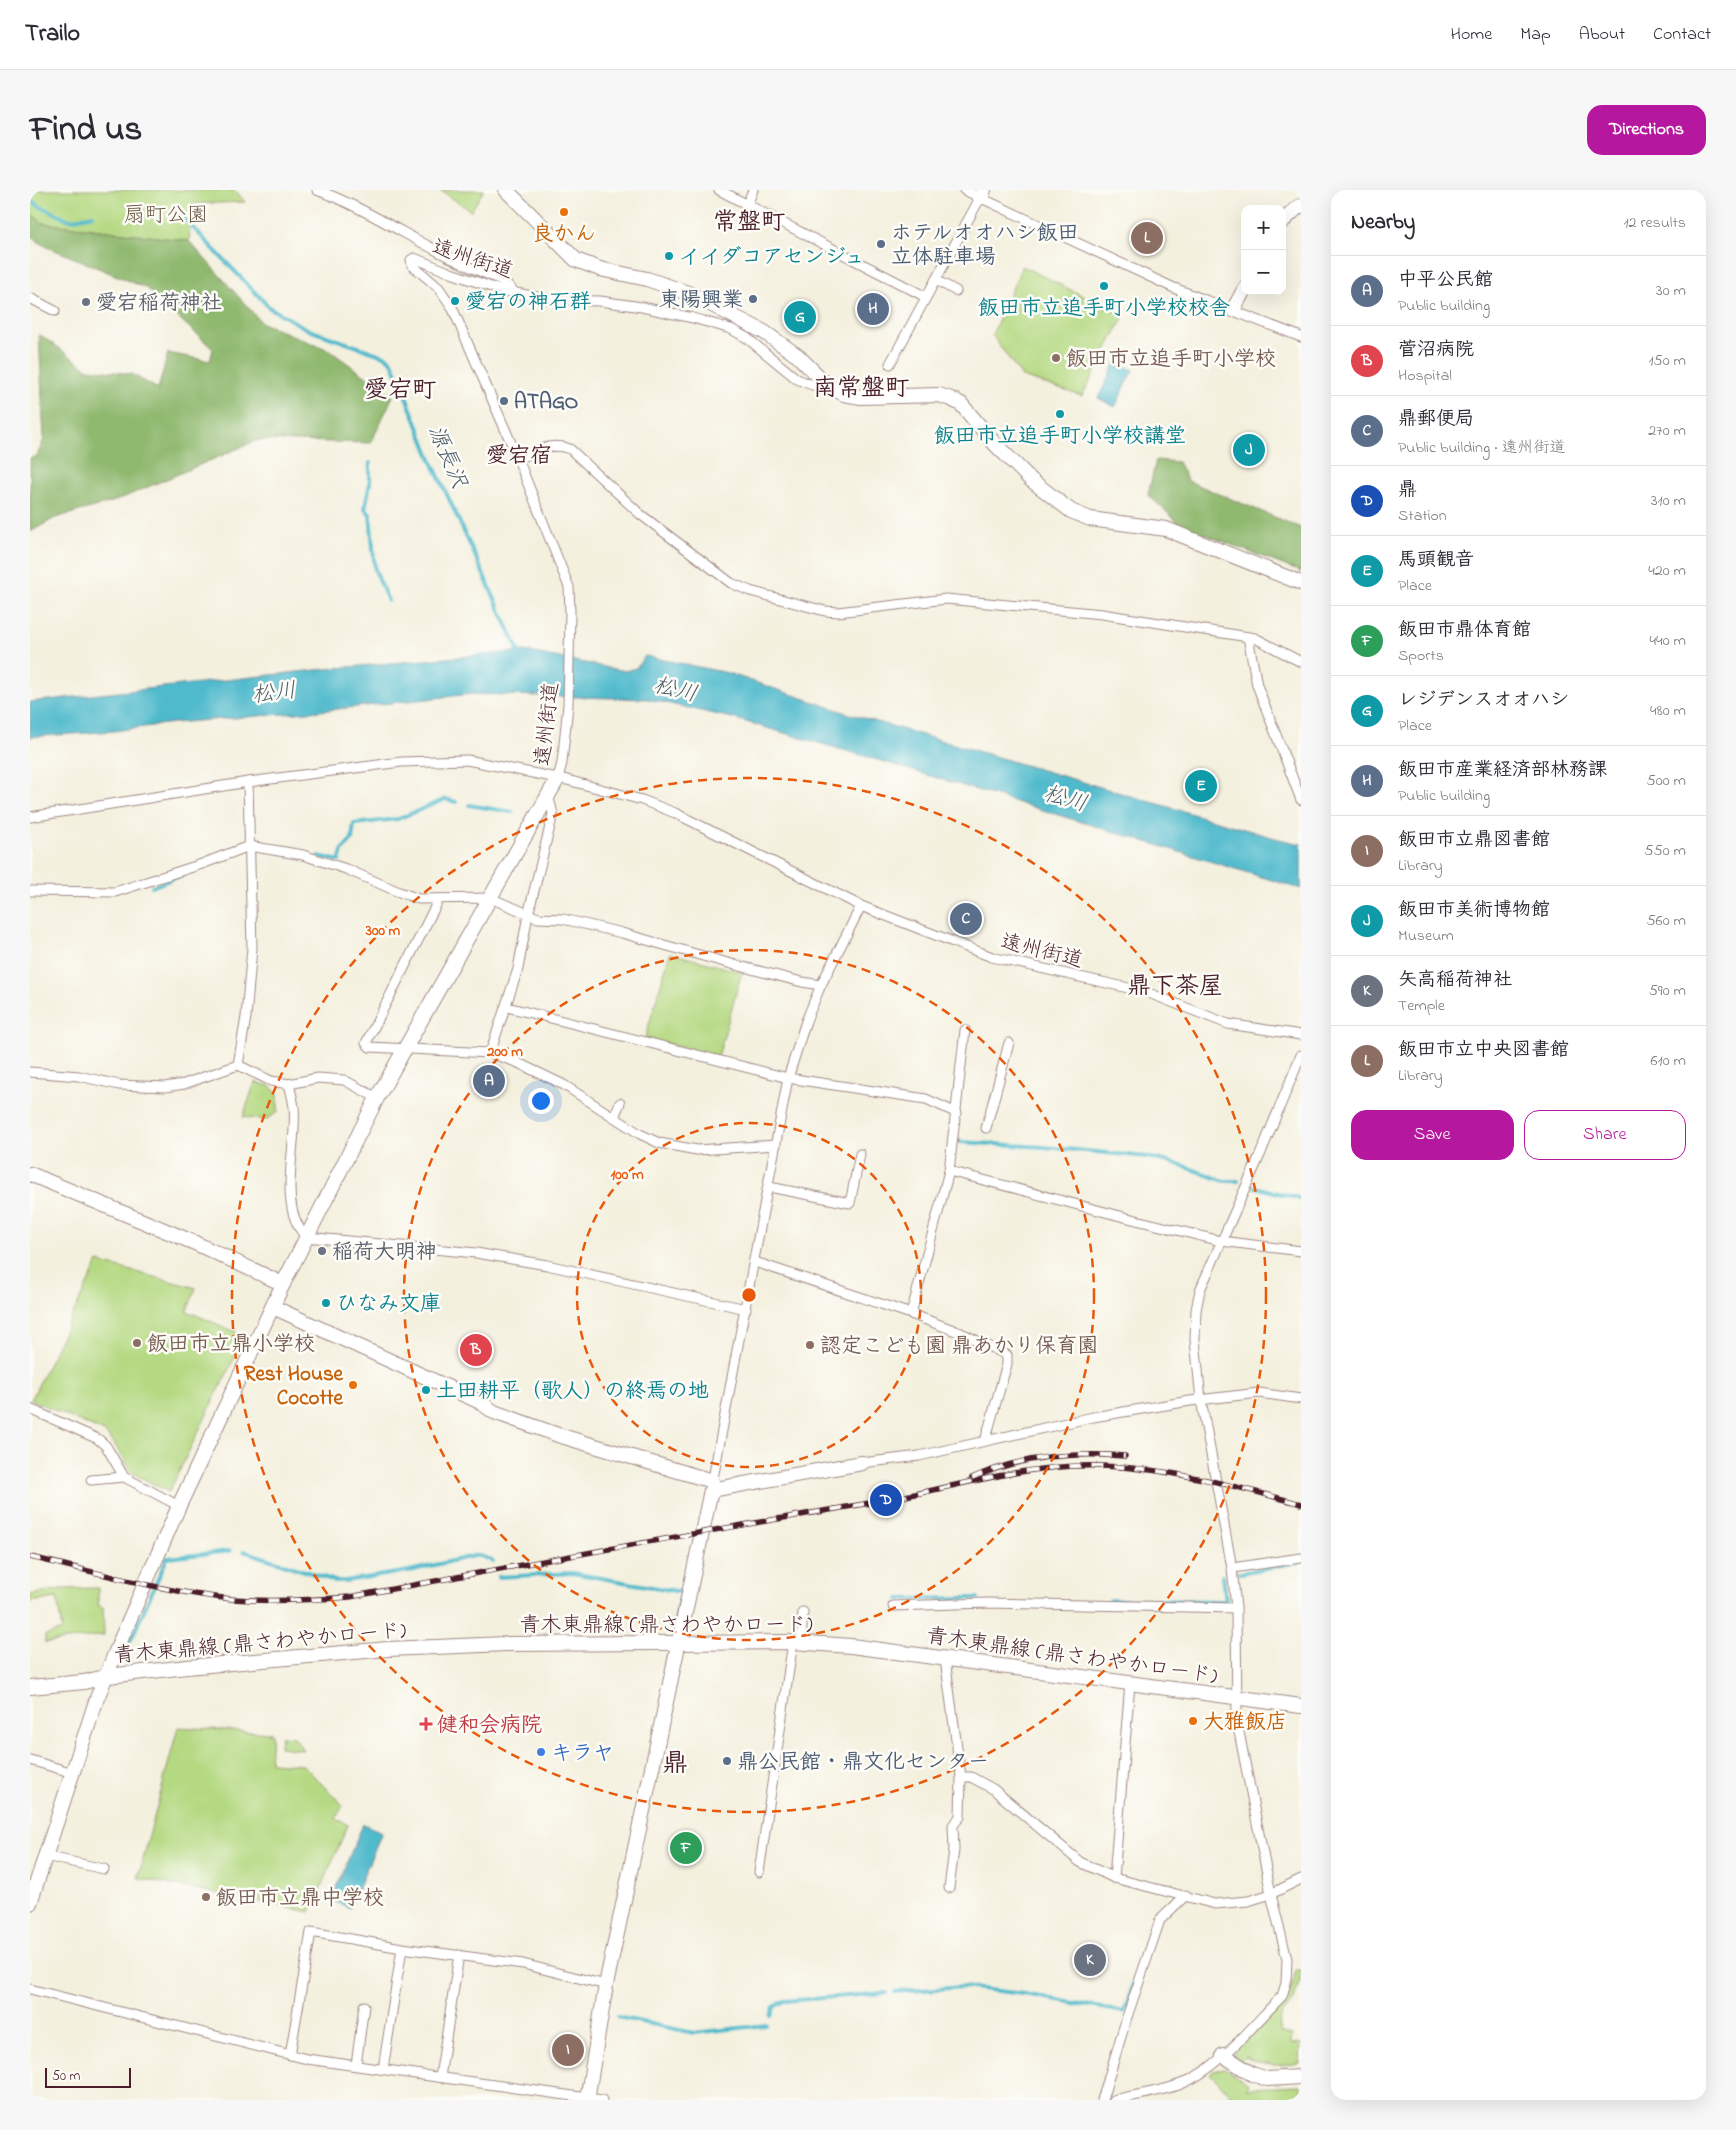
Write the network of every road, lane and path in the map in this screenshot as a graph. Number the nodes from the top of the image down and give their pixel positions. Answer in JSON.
{"nodes":[{"id":1,"x":317,"y":190,"type":"edge"},
{"id":2,"x":719,"y":190,"type":"edge"},
{"id":3,"x":754,"y":190,"type":"edge"},
{"id":4,"x":964,"y":190,"type":"edge"},
{"id":5,"x":512,"y":192,"type":"edge"},
{"id":6,"x":982,"y":194,"type":"edge"},
{"id":7,"x":747,"y":205,"type":"junction"},
{"id":8,"x":1301,"y":206,"type":"edge"},
{"id":9,"x":1286,"y":218,"type":"edge"},
{"id":10,"x":936,"y":280,"type":"junction"},
{"id":11,"x":956,"y":291,"type":"dead end"},
{"id":12,"x":515,"y":294,"type":"junction"},
{"id":13,"x":1241,"y":295,"type":"edge"},
{"id":14,"x":30,"y":298,"type":"edge"},
{"id":15,"x":926,"y":298,"type":"junction"},
{"id":16,"x":1233,"y":310,"type":"junction"},
{"id":17,"x":54,"y":311,"type":"dead end"},
{"id":18,"x":1301,"y":337,"type":"edge"},
{"id":19,"x":890,"y":364,"type":"dead end"},
{"id":20,"x":827,"y":385,"type":"junction"},
{"id":21,"x":518,"y":459,"type":"junction"},
{"id":22,"x":1301,"y":583,"type":"edge"},
{"id":23,"x":1248,"y":637,"type":"junction"},
{"id":24,"x":1301,"y":662,"type":"edge"},
{"id":25,"x":558,"y":778,"type":"junction"},
{"id":26,"x":248,"y":782,"type":"junction"},
{"id":27,"x":548,"y":794,"type":"junction"},
{"id":28,"x":1301,"y":800,"type":"edge"},
{"id":29,"x":30,"y":817,"type":"edge"},
{"id":30,"x":249,"y":846,"type":"junction"},
{"id":31,"x":30,"y":891,"type":"edge"},
{"id":32,"x":439,"y":898,"type":"junction"},
{"id":33,"x":490,"y":898,"type":"junction"},
{"id":34,"x":861,"y":906,"type":"junction"},
{"id":35,"x":528,"y":915,"type":"junction"},
{"id":36,"x":821,"y":985,"type":"junction"},
{"id":37,"x":507,"y":1007,"type":"junction"},
{"id":38,"x":965,"y":1030,"type":"dead end"},
{"id":39,"x":1301,"y":1035,"type":"edge"},
{"id":40,"x":1009,"y":1043,"type":"dead end"},
{"id":41,"x":403,"y":1050,"type":"junction"},
{"id":42,"x":490,"y":1053,"type":"junction"},
{"id":43,"x":1301,"y":1055,"type":"edge"},
{"id":44,"x":238,"y":1065,"type":"junction"},
{"id":45,"x":30,"y":1072,"type":"edge"},
{"id":46,"x":788,"y":1078,"type":"junction"},
{"id":47,"x":289,"y":1084,"type":"junction"},
{"id":48,"x":377,"y":1098,"type":"junction"},
{"id":49,"x":620,"y":1103,"type":"dead end"},
{"id":50,"x":957,"y":1113,"type":"junction"},
{"id":51,"x":614,"y":1117,"type":"junction"},
{"id":52,"x":986,"y":1128,"type":"dead end"},
{"id":53,"x":776,"y":1145,"type":"junction"},
{"id":54,"x":860,"y":1154,"type":"dead end"},
{"id":55,"x":949,"y":1171,"type":"junction"},
{"id":56,"x":30,"y":1174,"type":"edge"},
{"id":57,"x":768,"y":1187,"type":"junction"},
{"id":58,"x":306,"y":1237,"type":"junction"},
{"id":59,"x":1221,"y":1241,"type":"junction"},
{"id":60,"x":1301,"y":1251,"type":"edge"},
{"id":61,"x":755,"y":1262,"type":"junction"},
{"id":62,"x":283,"y":1284,"type":"junction"},
{"id":63,"x":272,"y":1308,"type":"junction"},
{"id":64,"x":746,"y":1309,"type":"junction"},
{"id":65,"x":911,"y":1314,"type":"junction"},
{"id":66,"x":1301,"y":1399,"type":"edge"},
{"id":67,"x":1201,"y":1400,"type":"junction"},
{"id":68,"x":32,"y":1413,"type":"edge"},
{"id":69,"x":985,"y":1441,"type":"junction"},
{"id":70,"x":862,"y":1463,"type":"joint"},
{"id":71,"x":124,"y":1477,"type":"junction"},
{"id":72,"x":90,"y":1480,"type":"dead end"},
{"id":73,"x":712,"y":1486,"type":"junction"},
{"id":74,"x":179,"y":1506,"type":"junction"},
{"id":75,"x":1301,"y":1558,"type":"edge"},
{"id":76,"x":1232,"y":1568,"type":"junction"},
{"id":77,"x":893,"y":1606,"type":"dead end"},
{"id":78,"x":1236,"y":1608,"type":"junction"},
{"id":79,"x":803,"y":1612,"type":"dead end"},
{"id":80,"x":797,"y":1642,"type":"junction"},
{"id":81,"x":678,"y":1644,"type":"junction"},
{"id":82,"x":945,"y":1659,"type":"junction"},
{"id":83,"x":108,"y":1676,"type":"junction"},
{"id":84,"x":1130,"y":1683,"type":"junction"},
{"id":85,"x":30,"y":1687,"type":"edge"},
{"id":86,"x":1237,"y":1698,"type":"junction"},
{"id":87,"x":1301,"y":1706,"type":"edge"},
{"id":88,"x":30,"y":1760,"type":"edge"},
{"id":89,"x":73,"y":1773,"type":"junction"},
{"id":90,"x":961,"y":1777,"type":"junction"},
{"id":91,"x":45,"y":1856,"type":"junction"},
{"id":92,"x":104,"y":1870,"type":"dead end"},
{"id":93,"x":760,"y":1872,"type":"dead end"},
{"id":94,"x":1114,"y":1878,"type":"junction"},
{"id":95,"x":1301,"y":1879,"type":"edge"},
{"id":96,"x":949,"y":1888,"type":"dead end"},
{"id":97,"x":1271,"y":1894,"type":"junction"},
{"id":98,"x":1186,"y":1895,"type":"junction"},
{"id":99,"x":30,"y":1902,"type":"edge"},
{"id":100,"x":402,"y":1948,"type":"junction"},
{"id":101,"x":459,"y":1955,"type":"junction"},
{"id":102,"x":606,"y":1985,"type":"junction"},
{"id":103,"x":30,"y":1989,"type":"edge"},
{"id":104,"x":364,"y":2006,"type":"dead end"},
{"id":105,"x":290,"y":2055,"type":"junction"},
{"id":106,"x":1223,"y":2056,"type":"junction"},
{"id":107,"x":356,"y":2065,"type":"junction"},
{"id":108,"x":383,"y":2068,"type":"junction"},
{"id":109,"x":440,"y":2077,"type":"junction"},
{"id":110,"x":1301,"y":2077,"type":"edge"},
{"id":111,"x":588,"y":2099,"type":"edge"},
{"id":112,"x":602,"y":2100,"type":"edge"},
{"id":113,"x":1102,"y":2100,"type":"edge"},
{"id":114,"x":1113,"y":2100,"type":"edge"}],
"edges":[{"from":1,"to":12,"type":"street","name":"遠州街道"},
{"from":2,"to":7,"type":"street"},
{"from":3,"to":7,"type":"street"},
{"from":4,"to":6,"type":"street"},
{"from":5,"to":20,"type":"street"},
{"from":6,"to":10,"type":"street"},
{"from":6,"to":16,"type":"street"},
{"from":7,"to":15,"type":"street"},
{"from":8,"to":9,"type":"street"},
{"from":10,"to":11,"type":"street"},
{"from":10,"to":15,"type":"street"},
{"from":12,"to":20,"type":"street"},
{"from":12,"to":21,"type":"street","name":"遠州街道"},
{"from":13,"to":16,"type":"street"},
{"from":14,"to":17,"type":"street"},
{"from":15,"to":19,"type":"street"},
{"from":16,"to":18,"type":"street"},
{"from":20,"to":22,"type":"street"},
{"from":21,"to":23,"type":"street"},
{"from":21,"to":25,"type":"street","name":"遠州街道"},
{"from":23,"to":24,"type":"street"},
{"from":23,"to":28,"type":"street"},
{"from":25,"to":26,"type":"street"},
{"from":25,"to":27,"type":"street"},
{"from":25,"to":34,"type":"street","name":"遠州街道"},
{"from":26,"to":29,"type":"street"},
{"from":26,"to":30,"type":"street"},
{"from":27,"to":33,"type":"street"},
{"from":27,"to":35,"type":"street"},
{"from":30,"to":31,"type":"street"},
{"from":30,"to":32,"type":"street"},
{"from":30,"to":44,"type":"street"},
{"from":32,"to":33,"type":"street"},
{"from":32,"to":41,"type":"street"},
{"from":33,"to":35,"type":"street"},
{"from":33,"to":41,"type":"street"},
{"from":34,"to":36,"type":"street"},
{"from":34,"to":39,"type":"street","name":"遠州街道"},
{"from":35,"to":36,"type":"street"},
{"from":35,"to":37,"type":"street"},
{"from":36,"to":46,"type":"street"},
{"from":37,"to":42,"type":"street"},
{"from":37,"to":46,"type":"street"},
{"from":38,"to":50,"type":"street"},
{"from":40,"to":52,"type":"street"},
{"from":41,"to":42,"type":"street"},
{"from":41,"to":48,"type":"street"},
{"from":42,"to":51,"type":"street"},
{"from":43,"to":59,"type":"street"},
{"from":44,"to":45,"type":"street"},
{"from":44,"to":47,"type":"street"},
{"from":46,"to":50,"type":"street"},
{"from":46,"to":53,"type":"street"},
{"from":47,"to":48,"type":"street"},
{"from":47,"to":58,"type":"street"},
{"from":48,"to":58,"type":"street"},
{"from":49,"to":51,"type":"street"},
{"from":50,"to":55,"type":"street"},
{"from":51,"to":53,"type":"street"},
{"from":53,"to":57,"type":"street"},
{"from":54,"to":57,"type":"street"},
{"from":55,"to":59,"type":"street"},
{"from":55,"to":65,"type":"street"},
{"from":56,"to":62,"type":"street"},
{"from":57,"to":61,"type":"street"},
{"from":58,"to":62,"type":"street"},
{"from":58,"to":64,"type":"street"},
{"from":59,"to":60,"type":"street"},
{"from":59,"to":67,"type":"street"},
{"from":61,"to":64,"type":"street"},
{"from":61,"to":65,"type":"street"},
{"from":62,"to":63,"type":"street"},
{"from":63,"to":73,"type":"street"},
{"from":63,"to":74,"type":"street"},
{"from":64,"to":73,"type":"street"},
{"from":65,"to":69,"type":"street"},
{"from":66,"to":67,"type":"street"},
{"from":67,"to":69,"type":"street"},
{"from":67,"to":76,"type":"street"},
{"from":68,"to":71,"type":"street"},
{"from":69,"to":70,"type":"street"},
{"from":70,"to":73,"type":"street"},
{"from":71,"to":72,"type":"street"},
{"from":71,"to":74,"type":"street"},
{"from":73,"to":81,"type":"street"},
{"from":74,"to":83,"type":"street"},
{"from":75,"to":76,"type":"street"},
{"from":76,"to":78,"type":"street"},
{"from":77,"to":78,"type":"street"},
{"from":78,"to":86,"type":"street"},
{"from":79,"to":80,"type":"street"},
{"from":80,"to":81,"type":"street","name":"青木東鼎線 (鼎さわやかロード)"},
{"from":80,"to":82,"type":"street","name":"青木東鼎線 (鼎さわやかロード)"},
{"from":80,"to":93,"type":"street"},
{"from":81,"to":83,"type":"street","name":"青木東鼎線 (鼎さわやかロード)"},
{"from":81,"to":102,"type":"street"},
{"from":82,"to":84,"type":"street","name":"青木東鼎線 (鼎さわやかロード)"},
{"from":82,"to":90,"type":"street"},
{"from":83,"to":85,"type":"street","name":"青木東鼎線 (鼎さわやかロード)"},
{"from":83,"to":89,"type":"street"},
{"from":84,"to":86,"type":"street","name":"青木東鼎線 (鼎さわやかロード)"},
{"from":84,"to":94,"type":"street"},
{"from":86,"to":87,"type":"street","name":"青木東鼎線 (鼎さわやかロード)"},
{"from":86,"to":97,"type":"street"},
{"from":88,"to":89,"type":"street"},
{"from":89,"to":91,"type":"street"},
{"from":90,"to":94,"type":"street"},
{"from":90,"to":96,"type":"street"},
{"from":91,"to":92,"type":"street"},
{"from":91,"to":99,"type":"street"},
{"from":94,"to":98,"type":"street"},
{"from":95,"to":97,"type":"street"},
{"from":97,"to":98,"type":"street"},
{"from":97,"to":106,"type":"street"},
{"from":98,"to":113,"type":"street"},
{"from":100,"to":101,"type":"street"},
{"from":100,"to":105,"type":"street"},
{"from":100,"to":108,"type":"street"},
{"from":101,"to":102,"type":"street"},
{"from":101,"to":109,"type":"street"},
{"from":102,"to":111,"type":"street"},
{"from":103,"to":105,"type":"street"},
{"from":104,"to":107,"type":"street"},
{"from":105,"to":107,"type":"street"},
{"from":106,"to":110,"type":"street"},
{"from":106,"to":114,"type":"street"},
{"from":107,"to":108,"type":"street"},
{"from":108,"to":109,"type":"street"},
{"from":109,"to":111,"type":"street"},
{"from":111,"to":112,"type":"street"}]}
